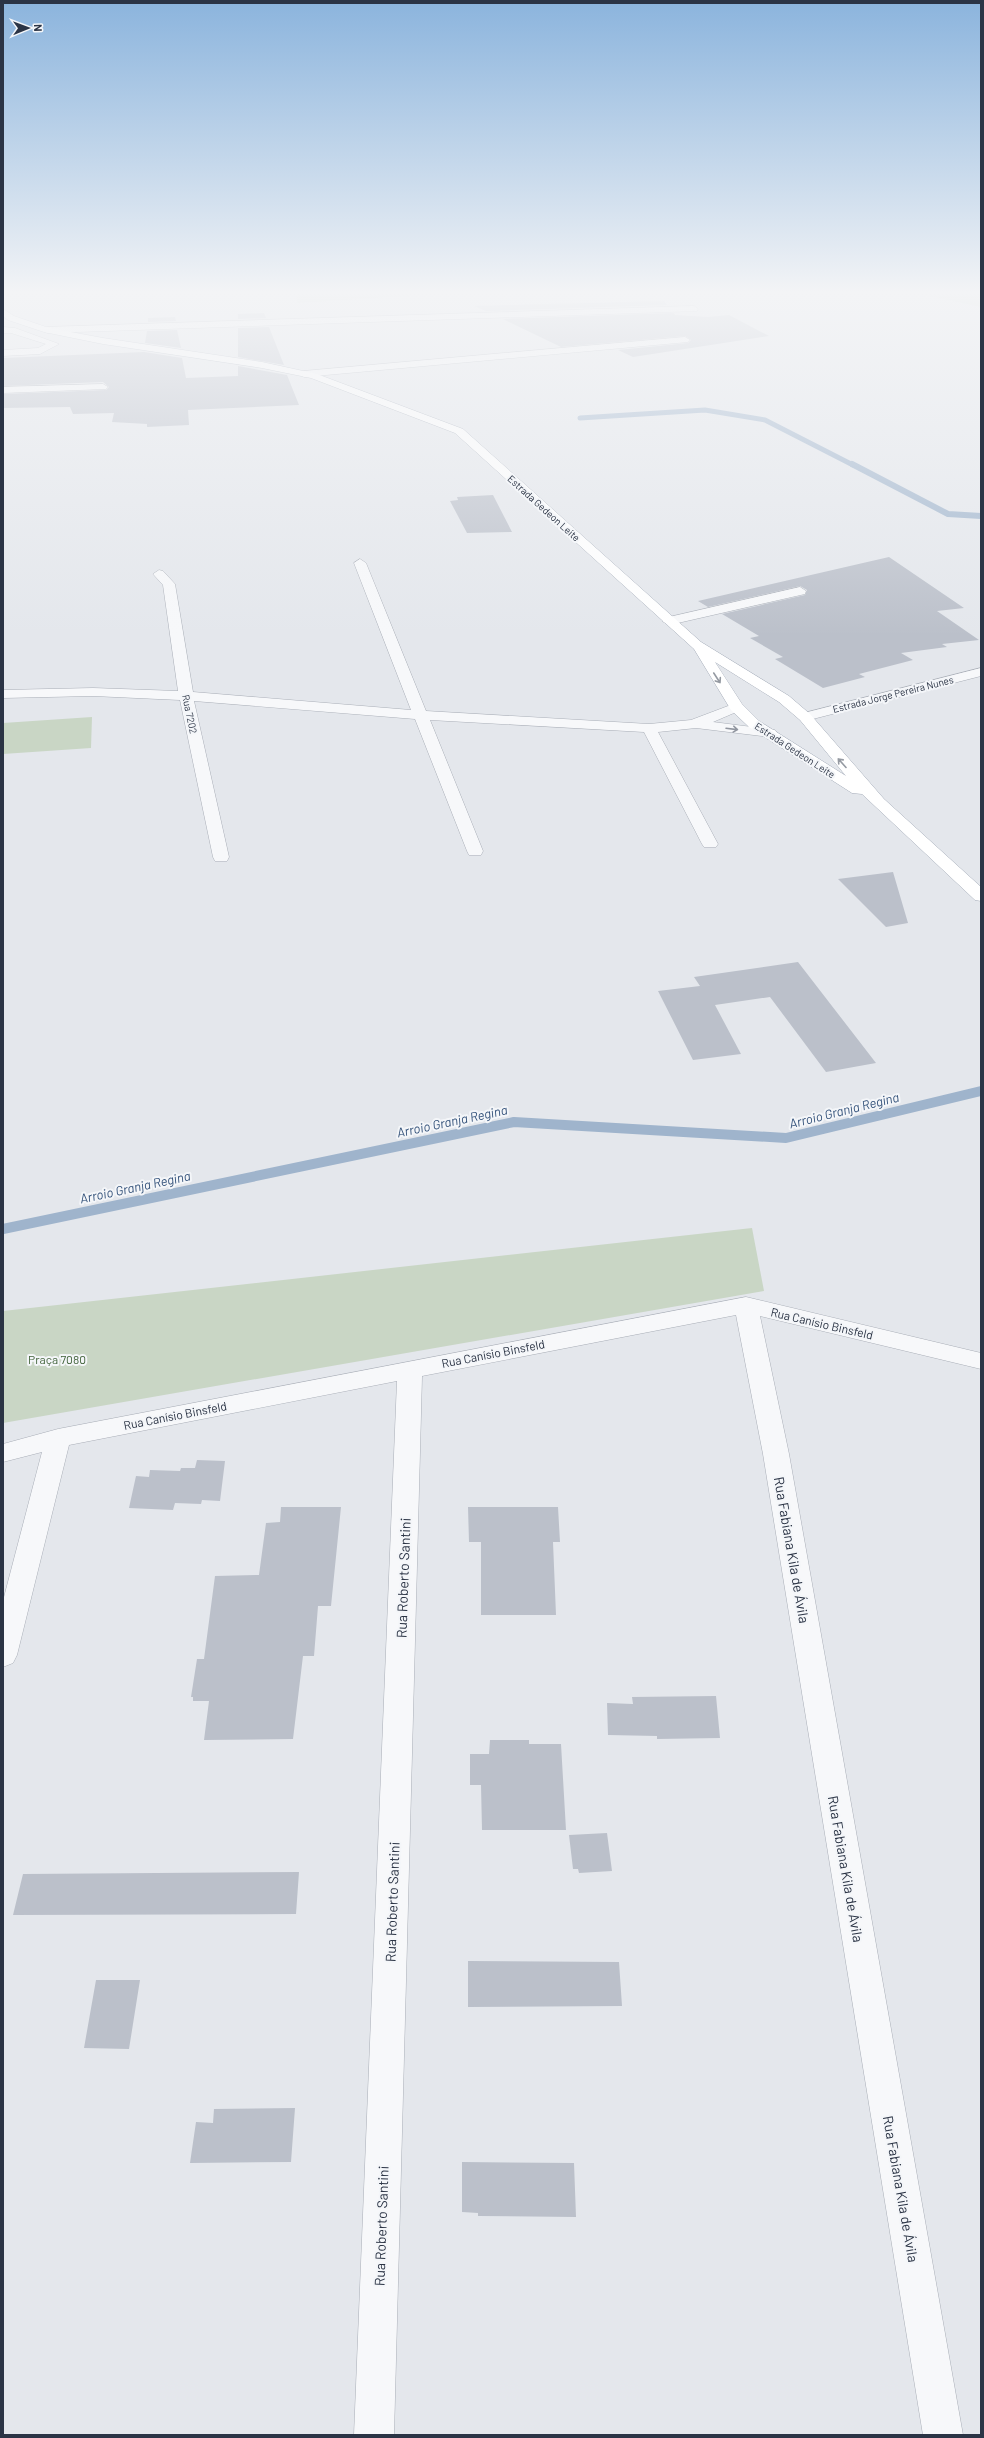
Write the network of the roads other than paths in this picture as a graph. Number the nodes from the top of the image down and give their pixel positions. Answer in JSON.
{"nodes":[{"id":1,"x":403,"y":409,"type":"edge"},
{"id":2,"x":360,"y":563,"type":"dead end"},
{"id":3,"x":159,"y":574,"type":"dead end"},
{"id":4,"x":800,"y":591,"type":"dead end"},
{"id":5,"x":669,"y":621,"type":"junction"},
{"id":6,"x":696,"y":645,"type":"junction"},
{"id":7,"x":981,"y":672,"type":"edge"},
{"id":8,"x":3,"y":694,"type":"edge"},
{"id":9,"x":186,"y":696,"type":"junction"},
{"id":10,"x":784,"y":699,"type":"junction"},
{"id":11,"x":736,"y":707,"type":"junction"},
{"id":12,"x":421,"y":715,"type":"junction"},
{"id":13,"x":805,"y":717,"type":"junction"},
{"id":14,"x":694,"y":724,"type":"junction"},
{"id":15,"x":649,"y":728,"type":"junction"},
{"id":16,"x":815,"y":731,"type":"junction"},
{"id":17,"x":770,"y":733,"type":"junction"},
{"id":18,"x":878,"y":802,"type":"junction"},
{"id":19,"x":710,"y":844,"type":"dead end"},
{"id":20,"x":475,"y":851,"type":"dead end"},
{"id":21,"x":221,"y":857,"type":"dead end"},
{"id":22,"x":981,"y":896,"type":"edge"},
{"id":23,"x":746,"y":1305,"type":"junction"},
{"id":24,"x":981,"y":1360,"type":"edge"},
{"id":25,"x":410,"y":1369,"type":"junction"},
{"id":26,"x":58,"y":1438,"type":"junction"},
{"id":27,"x":3,"y":1453,"type":"edge"},
{"id":28,"x":3,"y":1655,"type":"edge"},
{"id":29,"x":374,"y":2435,"type":"edge"},
{"id":30,"x":943,"y":2435,"type":"edge"}],
"edges":[{"from":1,"to":5,"type":"main road","name":"Estrada Gedeon Leite"},
{"from":2,"to":12,"type":"street"},
{"from":3,"to":9,"type":"street","name":"Rua 7202"},
{"from":4,"to":5,"type":"street"},
{"from":5,"to":6,"type":"main road","name":"Estrada Gedeon Leite"},
{"from":6,"to":10,"type":"main road","name":"Estrada Gedeon Leite"},
{"from":6,"to":11,"type":"main road","name":"Estrada Gedeon Leite","one_way":true},
{"from":7,"to":13,"type":"street","name":"Estrada Jorge Pereira Nunes"},
{"from":8,"to":9,"type":"street"},
{"from":9,"to":12,"type":"street"},
{"from":9,"to":21,"type":"street","name":"Rua 7202"},
{"from":10,"to":11,"type":"main road"},
{"from":10,"to":13,"type":"main road","name":"Estrada Gedeon Leite"},
{"from":11,"to":14,"type":"street"},
{"from":11,"to":17,"type":"main road","name":"Estrada Gedeon Leite"},
{"from":12,"to":15,"type":"street"},
{"from":12,"to":20,"type":"street"},
{"from":13,"to":16,"type":"main road","name":"Estrada Gedeon Leite"},
{"from":14,"to":15,"type":"street"},
{"from":14,"to":17,"type":"street","one_way":true},
{"from":15,"to":19,"type":"street"},
{"from":16,"to":17,"type":"main road"},
{"from":18,"to":16,"type":"main road","name":"Estrada Gedeon Leite","one_way":true},
{"from":17,"to":18,"type":"main road","name":"Estrada Gedeon Leite"},
{"from":18,"to":22,"type":"main road","name":"Estrada Gedeon Leite"},
{"from":23,"to":24,"type":"street","name":"Rua Canísio Binsfeld"},
{"from":23,"to":25,"type":"street","name":"Rua Canísio Binsfeld"},
{"from":23,"to":30,"type":"street","name":"Rua Fabiana Kila de Ávila"},
{"from":25,"to":26,"type":"street","name":"Rua Canísio Binsfeld"},
{"from":25,"to":29,"type":"street","name":"Rua Roberto Santini"},
{"from":26,"to":27,"type":"street","name":"Rua Canísio Binsfeld"},
{"from":26,"to":28,"type":"street"}]}
